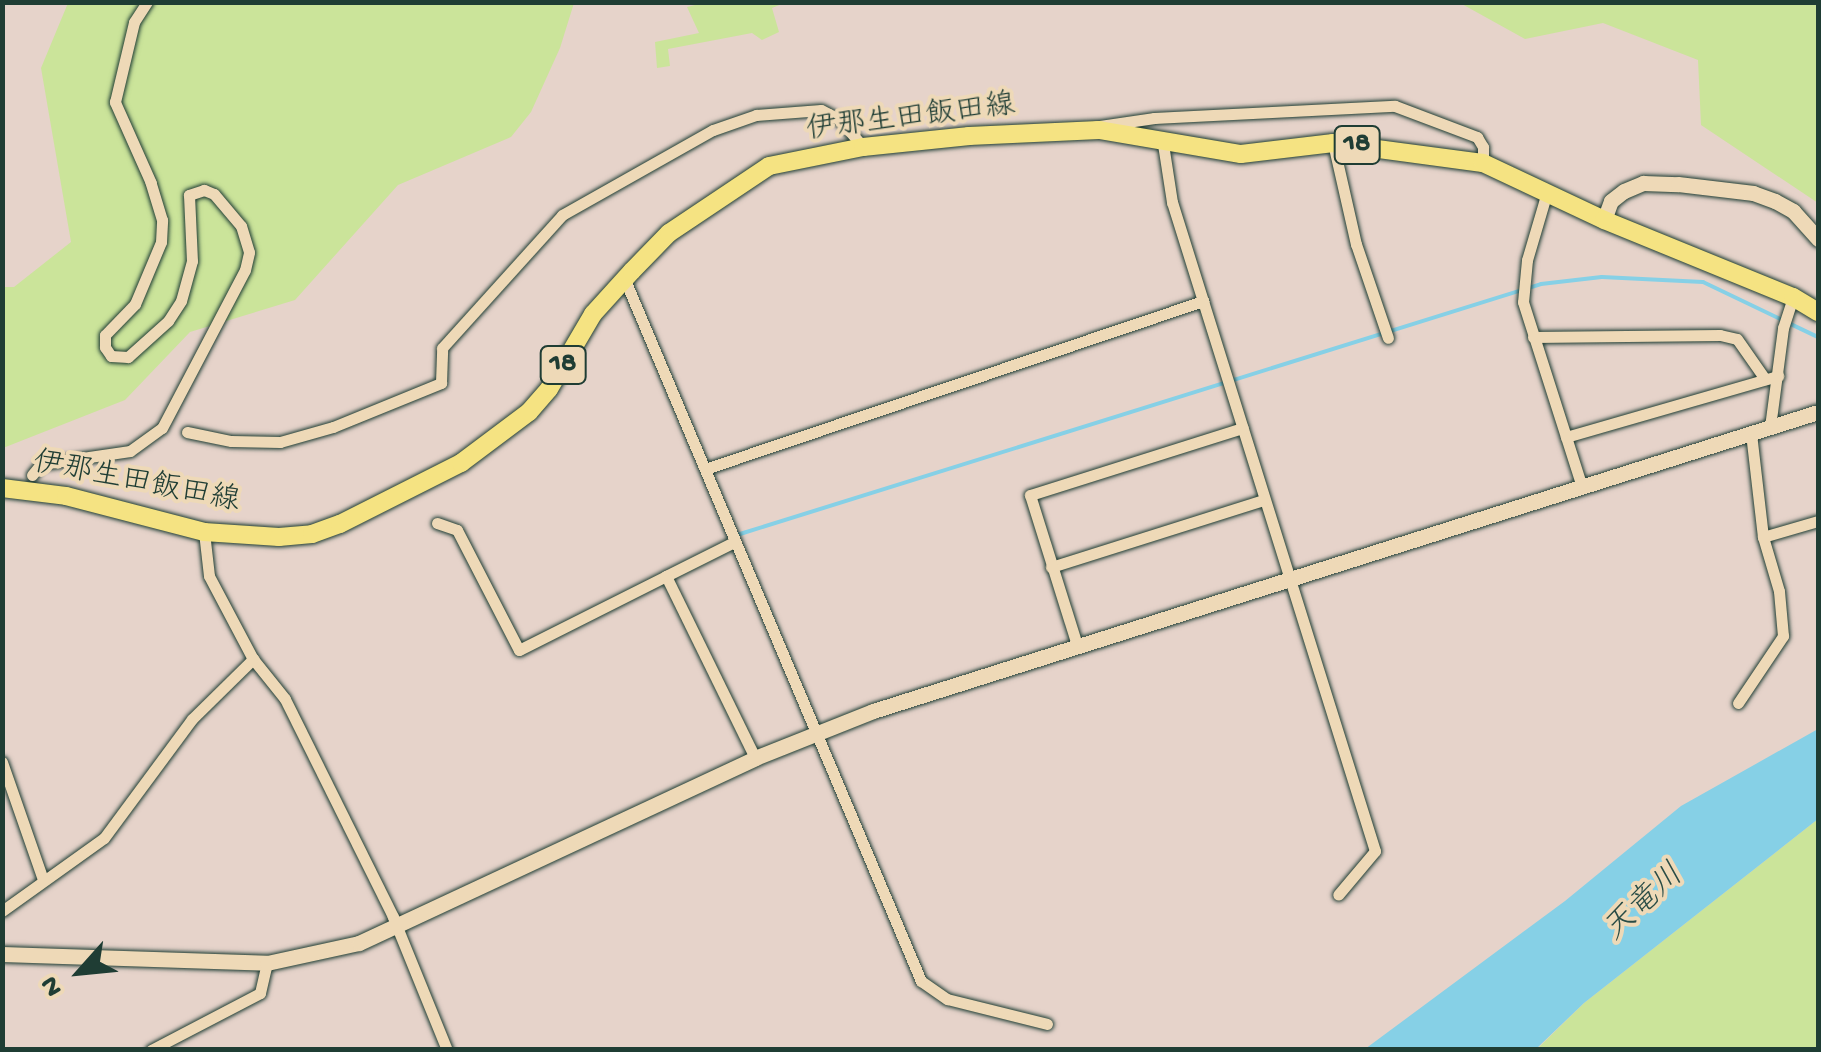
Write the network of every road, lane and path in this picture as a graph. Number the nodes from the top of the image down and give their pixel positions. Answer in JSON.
{"nodes":[{"id":1,"x":147,"y":2,"type":"edge"},
{"id":2,"x":1085,"y":131,"type":"junction"},
{"id":3,"x":1332,"y":143,"type":"junction"},
{"id":4,"x":1163,"y":144,"type":"junction"},
{"id":5,"x":863,"y":147,"type":"junction"},
{"id":6,"x":1482,"y":164,"type":"junction"},
{"id":7,"x":1547,"y":192,"type":"junction"},
{"id":8,"x":1604,"y":220,"type":"junction"},
{"id":9,"x":1818,"y":240,"type":"edge"},
{"id":10,"x":625,"y":280,"type":"junction"},
{"id":11,"x":1203,"y":301,"type":"junction"},
{"id":12,"x":1790,"y":304,"type":"junction"},
{"id":13,"x":1818,"y":312,"type":"edge"},
{"id":14,"x":1386,"y":334,"type":"dead end"},
{"id":15,"x":1533,"y":337,"type":"junction"},
{"id":16,"x":1771,"y":378,"type":"junction"},
{"id":17,"x":1818,"y":412,"type":"edge"},
{"id":18,"x":1770,"y":427,"type":"junction"},
{"id":19,"x":1243,"y":428,"type":"junction"},
{"id":20,"x":187,"y":432,"type":"dead end"},
{"id":21,"x":1752,"y":434,"type":"junction"},
{"id":22,"x":1566,"y":437,"type":"junction"},
{"id":23,"x":704,"y":469,"type":"junction"},
{"id":24,"x":32,"y":475,"type":"dead end"},
{"id":25,"x":1582,"y":486,"type":"junction"},
{"id":26,"x":2,"y":488,"type":"edge"},
{"id":27,"x":1264,"y":500,"type":"junction"},
{"id":28,"x":1818,"y":521,"type":"edge"},
{"id":29,"x":437,"y":523,"type":"dead end"},
{"id":30,"x":204,"y":532,"type":"junction"},
{"id":31,"x":1764,"y":538,"type":"junction"},
{"id":32,"x":734,"y":542,"type":"junction"},
{"id":33,"x":1051,"y":567,"type":"junction"},
{"id":34,"x":666,"y":576,"type":"junction"},
{"id":35,"x":1289,"y":579,"type":"junction"},
{"id":36,"x":1077,"y":646,"type":"junction"},
{"id":37,"x":253,"y":659,"type":"junction"},
{"id":38,"x":1738,"y":703,"type":"dead end"},
{"id":39,"x":814,"y":734,"type":"junction"},
{"id":40,"x":756,"y":758,"type":"junction"},
{"id":41,"x":2,"y":762,"type":"edge"},
{"id":42,"x":43,"y":880,"type":"junction"},
{"id":43,"x":1338,"y":895,"type":"dead end"},
{"id":44,"x":2,"y":910,"type":"edge"},
{"id":45,"x":396,"y":926,"type":"junction"},
{"id":46,"x":2,"y":954,"type":"edge"},
{"id":47,"x":268,"y":963,"type":"junction"},
{"id":48,"x":1048,"y":1024,"type":"dead end"},
{"id":49,"x":151,"y":1050,"type":"edge"},
{"id":50,"x":447,"y":1050,"type":"edge"}],
"edges":[{"from":1,"to":24,"type":"street"},
{"from":2,"to":4,"type":"main road","name":"伊那生田飯田線","number":"18"},
{"from":2,"to":5,"type":"main road","name":"伊那生田飯田線","number":"18"},
{"from":2,"to":6,"type":"street"},
{"from":3,"to":4,"type":"main road","name":"伊那生田飯田線","number":"18"},
{"from":3,"to":6,"type":"main road","name":"伊那生田飯田線","number":"18"},
{"from":3,"to":14,"type":"street"},
{"from":4,"to":11,"type":"street"},
{"from":5,"to":10,"type":"main road","name":"伊那生田飯田線","number":"18"},
{"from":5,"to":20,"type":"street"},
{"from":6,"to":7,"type":"main road","name":"伊那生田飯田線","number":"18"},
{"from":7,"to":8,"type":"main road","name":"伊那生田飯田線","number":"18"},
{"from":7,"to":15,"type":"street"},
{"from":8,"to":9,"type":"street"},
{"from":8,"to":12,"type":"main road","name":"伊那生田飯田線","number":"18"},
{"from":10,"to":23,"type":"street"},
{"from":10,"to":30,"type":"main road","name":"伊那生田飯田線","number":"18"},
{"from":11,"to":19,"type":"street"},
{"from":11,"to":23,"type":"street"},
{"from":12,"to":13,"type":"main road","name":"伊那生田飯田線","number":"18"},
{"from":12,"to":16,"type":"street"},
{"from":15,"to":16,"type":"street"},
{"from":15,"to":22,"type":"street"},
{"from":16,"to":18,"type":"street"},
{"from":16,"to":22,"type":"street"},
{"from":17,"to":18,"type":"street"},
{"from":18,"to":21,"type":"street"},
{"from":19,"to":27,"type":"street"},
{"from":19,"to":33,"type":"street"},
{"from":21,"to":25,"type":"street"},
{"from":21,"to":31,"type":"street"},
{"from":22,"to":25,"type":"street"},
{"from":23,"to":32,"type":"street"},
{"from":25,"to":35,"type":"street"},
{"from":26,"to":30,"type":"main road","name":"伊那生田飯田線","number":"18"},
{"from":27,"to":33,"type":"street"},
{"from":27,"to":35,"type":"street"},
{"from":28,"to":31,"type":"street"},
{"from":29,"to":34,"type":"street"},
{"from":30,"to":37,"type":"street"},
{"from":31,"to":38,"type":"street"},
{"from":32,"to":34,"type":"street"},
{"from":32,"to":39,"type":"street"},
{"from":33,"to":36,"type":"street"},
{"from":34,"to":40,"type":"street"},
{"from":35,"to":36,"type":"street"},
{"from":35,"to":43,"type":"street"},
{"from":36,"to":39,"type":"street"},
{"from":37,"to":42,"type":"street"},
{"from":37,"to":45,"type":"street"},
{"from":39,"to":40,"type":"street"},
{"from":39,"to":48,"type":"street"},
{"from":40,"to":45,"type":"street"},
{"from":41,"to":42,"type":"street"},
{"from":42,"to":44,"type":"street"},
{"from":45,"to":47,"type":"street"},
{"from":45,"to":50,"type":"street"},
{"from":46,"to":47,"type":"street"},
{"from":47,"to":49,"type":"street"}]}
